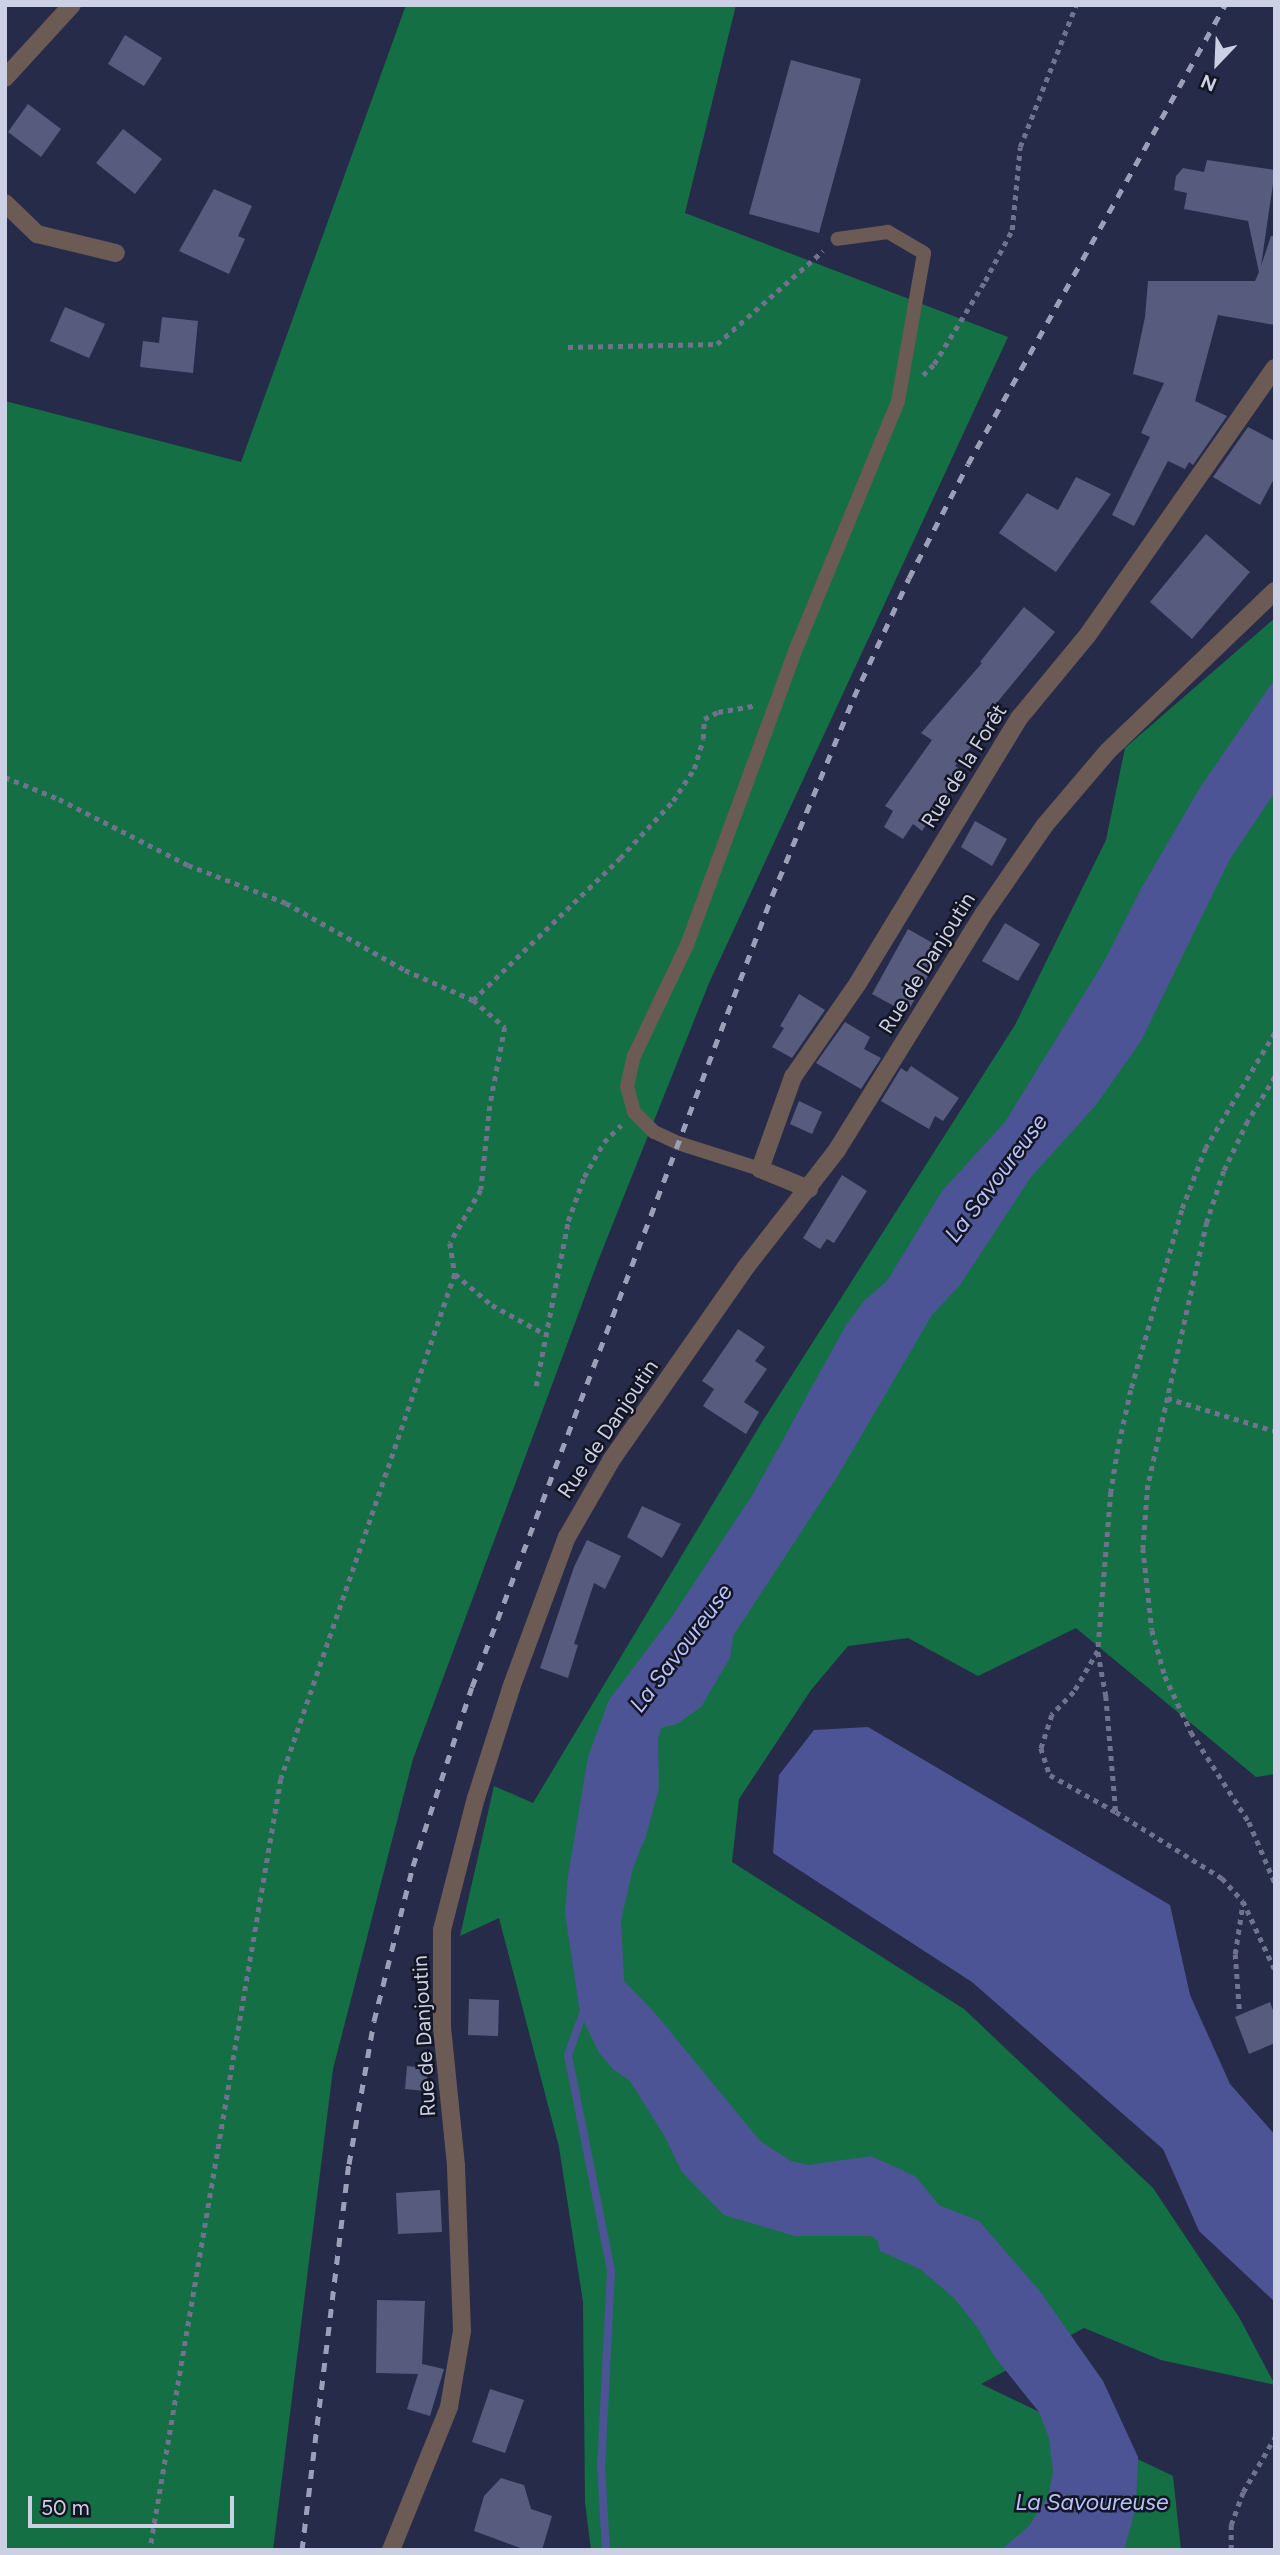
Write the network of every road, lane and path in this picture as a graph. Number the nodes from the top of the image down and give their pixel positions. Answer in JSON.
{"nodes":[{"id":1,"x":72,"y":5,"type":"edge"},
{"id":2,"x":1076,"y":5,"type":"edge"},
{"id":3,"x":5,"y":78,"type":"edge"},
{"id":4,"x":5,"y":203,"type":"edge"},
{"id":5,"x":837,"y":239,"type":"joint"},
{"id":6,"x":116,"y":253,"type":"dead end"},
{"id":7,"x":568,"y":347,"type":"dead end"},
{"id":8,"x":1275,"y":368,"type":"edge"},
{"id":9,"x":898,"y":401,"type":"junction"},
{"id":10,"x":1275,"y":591,"type":"edge"},
{"id":11,"x":777,"y":703,"type":"junction"},
{"id":12,"x":5,"y":776,"type":"edge"},
{"id":13,"x":473,"y":1000,"type":"junction"},
{"id":14,"x":1275,"y":1032,"type":"edge"},
{"id":15,"x":1275,"y":1077,"type":"edge"},
{"id":16,"x":634,"y":1112,"type":"junction"},
{"id":17,"x":760,"y":1169,"type":"junction"},
{"id":18,"x":808,"y":1189,"type":"junction"},
{"id":19,"x":454,"y":1274,"type":"junction"},
{"id":20,"x":545,"y":1334,"type":"junction"},
{"id":21,"x":536,"y":1386,"type":"dead end"},
{"id":22,"x":1167,"y":1398,"type":"junction"},
{"id":23,"x":1275,"y":1431,"type":"edge"},
{"id":24,"x":1098,"y":1651,"type":"junction"},
{"id":25,"x":1116,"y":1812,"type":"junction"},
{"id":26,"x":1275,"y":1883,"type":"edge"},
{"id":27,"x":1244,"y":1901,"type":"junction"},
{"id":28,"x":1275,"y":1970,"type":"edge"},
{"id":29,"x":1239,"y":2008,"type":"dead end"},
{"id":30,"x":1275,"y":2437,"type":"edge"},
{"id":31,"x":150,"y":2550,"type":"edge"},
{"id":32,"x":391,"y":2550,"type":"edge"},
{"id":33,"x":1231,"y":2550,"type":"edge"}],
"edges":[{"from":1,"to":3,"type":"street"},
{"from":2,"to":9,"type":"path"},
{"from":4,"to":6,"type":"street"},
{"from":5,"to":7,"type":"path"},
{"from":5,"to":9,"type":"lane"},
{"from":8,"to":17,"type":"street","name":"Rue de la Forêt"},
{"from":9,"to":11,"type":"lane"},
{"from":10,"to":18,"type":"street","name":"Rue de Danjoutin"},
{"from":11,"to":13,"type":"path"},
{"from":11,"to":16,"type":"lane"},
{"from":12,"to":13,"type":"path"},
{"from":13,"to":19,"type":"path"},
{"from":14,"to":24,"type":"path"},
{"from":15,"to":22,"type":"path"},
{"from":16,"to":17,"type":"lane"},
{"from":16,"to":20,"type":"path"},
{"from":17,"to":18,"type":"street"},
{"from":18,"to":32,"type":"street","name":"Rue de Danjoutin"},
{"from":19,"to":20,"type":"path"},
{"from":19,"to":31,"type":"path"},
{"from":20,"to":21,"type":"path"},
{"from":22,"to":23,"type":"path"},
{"from":22,"to":26,"type":"path"},
{"from":24,"to":25,"type":"path"},
{"from":24,"to":25,"type":"path"},
{"from":25,"to":27,"type":"path"},
{"from":27,"to":28,"type":"path"},
{"from":27,"to":29,"type":"path"},
{"from":30,"to":33,"type":"path"}]}
